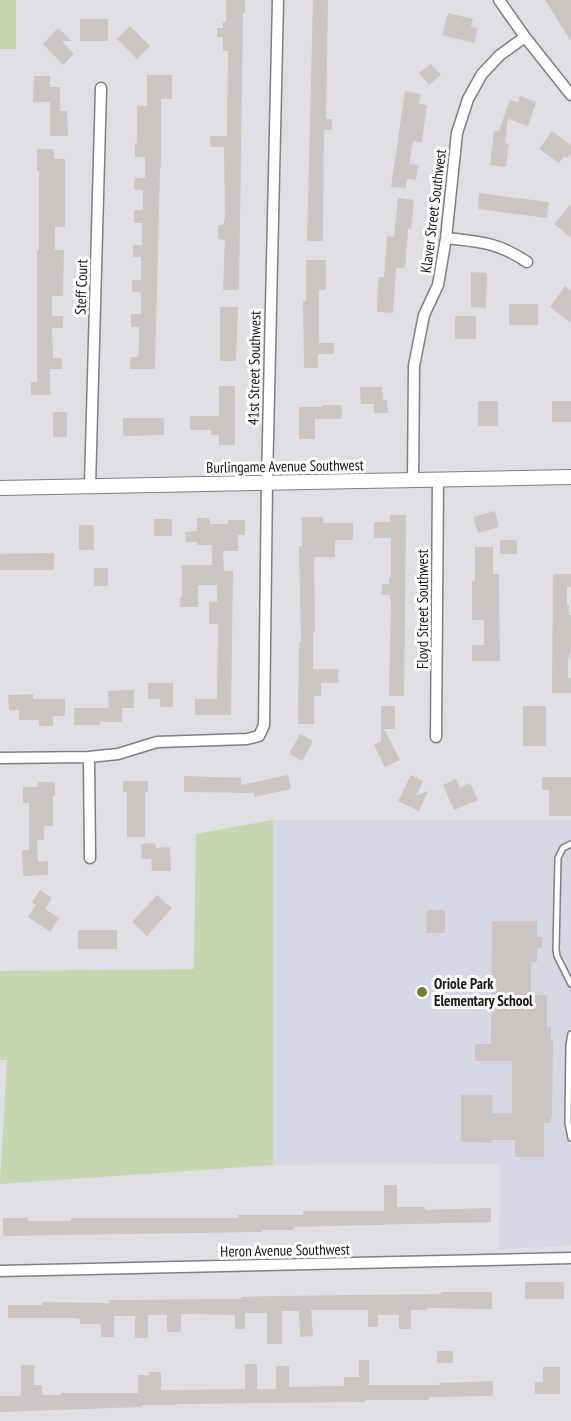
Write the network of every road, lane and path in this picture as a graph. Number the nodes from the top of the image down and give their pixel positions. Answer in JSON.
{"nodes":[{"id":1,"x":278,"y":0,"type":"edge"},
{"id":2,"x":499,"y":0,"type":"edge"},
{"id":3,"x":525,"y":37,"type":"junction"},
{"id":4,"x":101,"y":88,"type":"dead end"},
{"id":5,"x":571,"y":96,"type":"edge"},
{"id":6,"x":446,"y":238,"type":"junction"},
{"id":7,"x":527,"y":262,"type":"dead end"},
{"id":8,"x":571,"y":477,"type":"edge"},
{"id":9,"x":438,"y":480,"type":"junction"},
{"id":10,"x":413,"y":481,"type":"junction"},
{"id":11,"x":267,"y":482,"type":"junction"},
{"id":12,"x":90,"y":486,"type":"junction"},
{"id":13,"x":0,"y":488,"type":"edge"},
{"id":14,"x":436,"y":737,"type":"dead end"},
{"id":15,"x":89,"y":757,"type":"junction"},
{"id":16,"x":0,"y":758,"type":"edge"},
{"id":17,"x":571,"y":844,"type":"edge"},
{"id":18,"x":90,"y":858,"type":"dead end"},
{"id":19,"x":571,"y":962,"type":"edge"},
{"id":20,"x":566,"y":971,"type":"junction"},
{"id":21,"x":571,"y":984,"type":"edge"},
{"id":22,"x":571,"y":1034,"type":"edge"},
{"id":23,"x":571,"y":1138,"type":"edge"},
{"id":24,"x":571,"y":1258,"type":"edge"},
{"id":25,"x":0,"y":1271,"type":"edge"}],
"edges":[{"from":1,"to":11,"type":"street","name":"41st Street Southwest"},
{"from":2,"to":3,"type":"street"},
{"from":3,"to":5,"type":"street"},
{"from":3,"to":6,"type":"street","name":"Klaver Street Southwest"},
{"from":4,"to":12,"type":"street","name":"Steff Court"},
{"from":6,"to":7,"type":"street"},
{"from":6,"to":10,"type":"street","name":"Klaver Street Southwest"},
{"from":8,"to":9,"type":"street","name":"Burlingame Avenue Southwest"},
{"from":9,"to":10,"type":"street","name":"Burlingame Avenue Southwest"},
{"from":9,"to":14,"type":"street","name":"Floyd Street Southwest"},
{"from":10,"to":11,"type":"street","name":"Burlingame Avenue Southwest"},
{"from":11,"to":12,"type":"street","name":"Burlingame Avenue Southwest"},
{"from":11,"to":15,"type":"street","name":"41st Street Southwest"},
{"from":12,"to":13,"type":"street","name":"Burlingame Avenue Southwest"},
{"from":15,"to":16,"type":"street"},
{"from":15,"to":18,"type":"street"},
{"from":17,"to":20,"type":"lane"},
{"from":19,"to":20,"type":"lane"},
{"from":20,"to":21,"type":"lane"},
{"from":22,"to":23,"type":"lane"},
{"from":24,"to":25,"type":"street","name":"Heron Avenue Southwest"}]}
